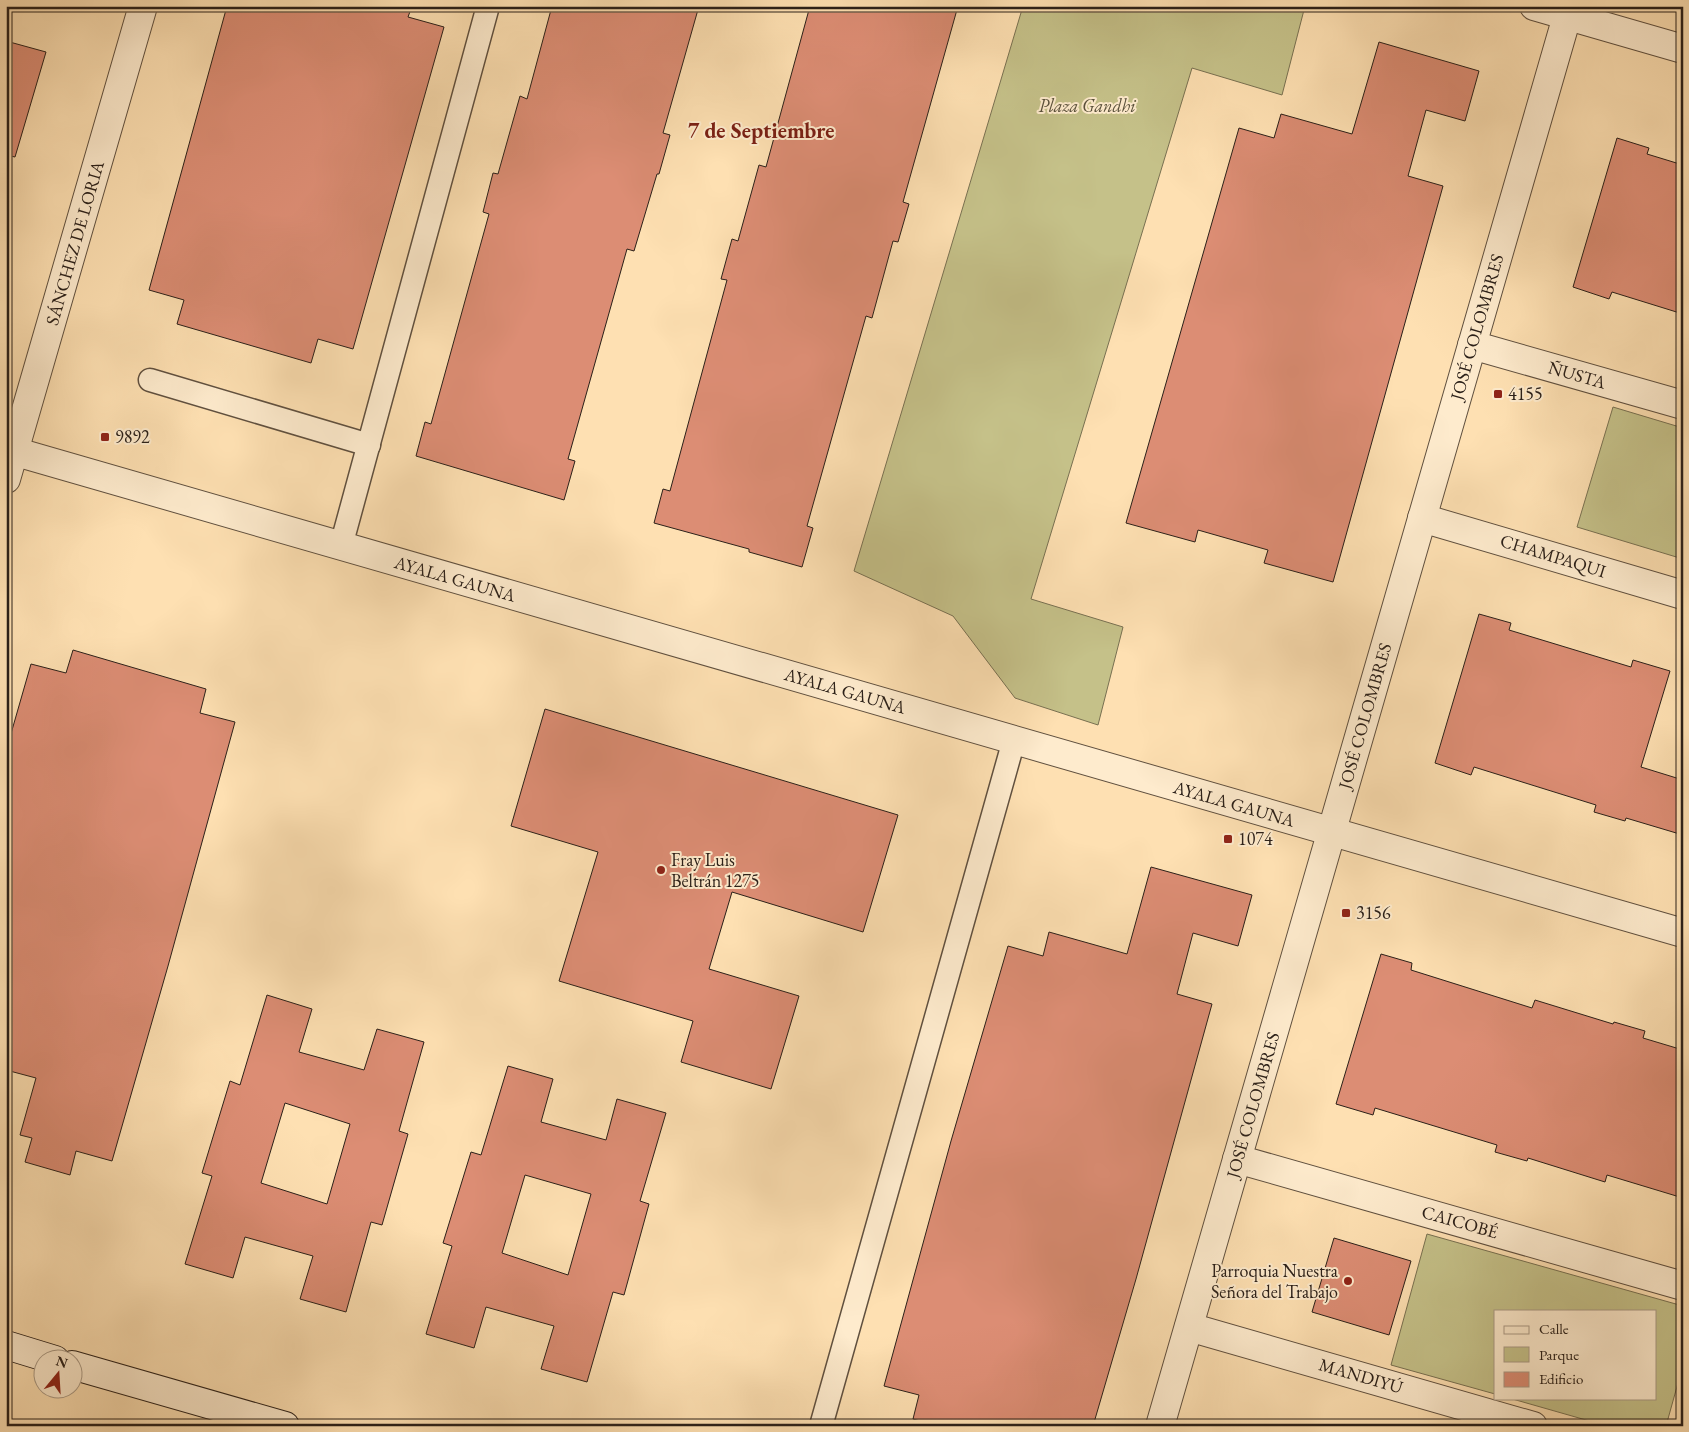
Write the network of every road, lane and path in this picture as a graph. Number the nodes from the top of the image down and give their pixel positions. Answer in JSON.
{"nodes":[{"id":1,"x":143,"y":6,"type":"edge"},
{"id":2,"x":488,"y":6,"type":"edge"},
{"id":3,"x":1534,"y":6,"type":"edge"},
{"id":4,"x":1569,"y":11,"type":"edge"},
{"id":5,"x":1683,"y":49,"type":"edge"},
{"id":6,"x":1472,"y":346,"type":"junction"},
{"id":7,"x":150,"y":380,"type":"dead end"},
{"id":8,"x":1683,"y":405,"type":"edge"},
{"id":9,"x":369,"y":445,"type":"junction"},
{"id":10,"x":10,"y":451,"type":"edge"},
{"id":11,"x":6,"y":479,"type":"edge"},
{"id":12,"x":1422,"y":518,"type":"junction"},
{"id":13,"x":341,"y":546,"type":"junction"},
{"id":14,"x":1683,"y":595,"type":"edge"},
{"id":15,"x":1014,"y":740,"type":"junction"},
{"id":16,"x":1331,"y":832,"type":"junction"},
{"id":17,"x":1683,"y":933,"type":"edge"},
{"id":18,"x":1237,"y":1159,"type":"junction"},
{"id":19,"x":1683,"y":1286,"type":"edge"},
{"id":20,"x":1189,"y":1327,"type":"junction"},
{"id":21,"x":6,"y":1346,"type":"edge"},
{"id":22,"x":32,"y":1353,"type":"edge"},
{"id":23,"x":82,"y":1367,"type":"edge"},
{"id":24,"x":285,"y":1426,"type":"edge"},
{"id":25,"x":821,"y":1426,"type":"edge"},
{"id":26,"x":1160,"y":1426,"type":"edge"},
{"id":27,"x":1533,"y":1426,"type":"edge"}],
"edges":[{"from":1,"to":10,"type":"street","name":"SÁNCHEZ DE LORIA"},
{"from":2,"to":9,"type":"lane"},
{"from":3,"to":4,"type":"street"},
{"from":4,"to":5,"type":"street"},
{"from":4,"to":6,"type":"street","name":"JOSÉ COLOMBRES"},
{"from":6,"to":8,"type":"street","name":"ÑUSTA"},
{"from":6,"to":12,"type":"street","name":"JOSÉ COLOMBRES"},
{"from":7,"to":9,"type":"lane"},
{"from":9,"to":13,"type":"lane"},
{"from":10,"to":11,"type":"street","name":"SÁNCHEZ DE LORIA"},
{"from":10,"to":13,"type":"street","name":"AYALA GAUNA"},
{"from":12,"to":14,"type":"street","name":"CHAMPAQUI"},
{"from":12,"to":16,"type":"street","name":"JOSÉ COLOMBRES"},
{"from":13,"to":15,"type":"street","name":"AYALA GAUNA"},
{"from":15,"to":16,"type":"street","name":"AYALA GAUNA"},
{"from":15,"to":25,"type":"lane"},
{"from":16,"to":17,"type":"street","name":"AYALA GAUNA"},
{"from":16,"to":18,"type":"street","name":"JOSÉ COLOMBRES"},
{"from":18,"to":19,"type":"street","name":"CAICOBÉ"},
{"from":18,"to":20,"type":"street","name":"JOSÉ COLOMBRES"},
{"from":20,"to":26,"type":"street","name":"JOSÉ COLOMBRES"},
{"from":20,"to":27,"type":"street","name":"MANDIYÚ"},
{"from":21,"to":22,"type":"street"},
{"from":23,"to":24,"type":"street"}]}
